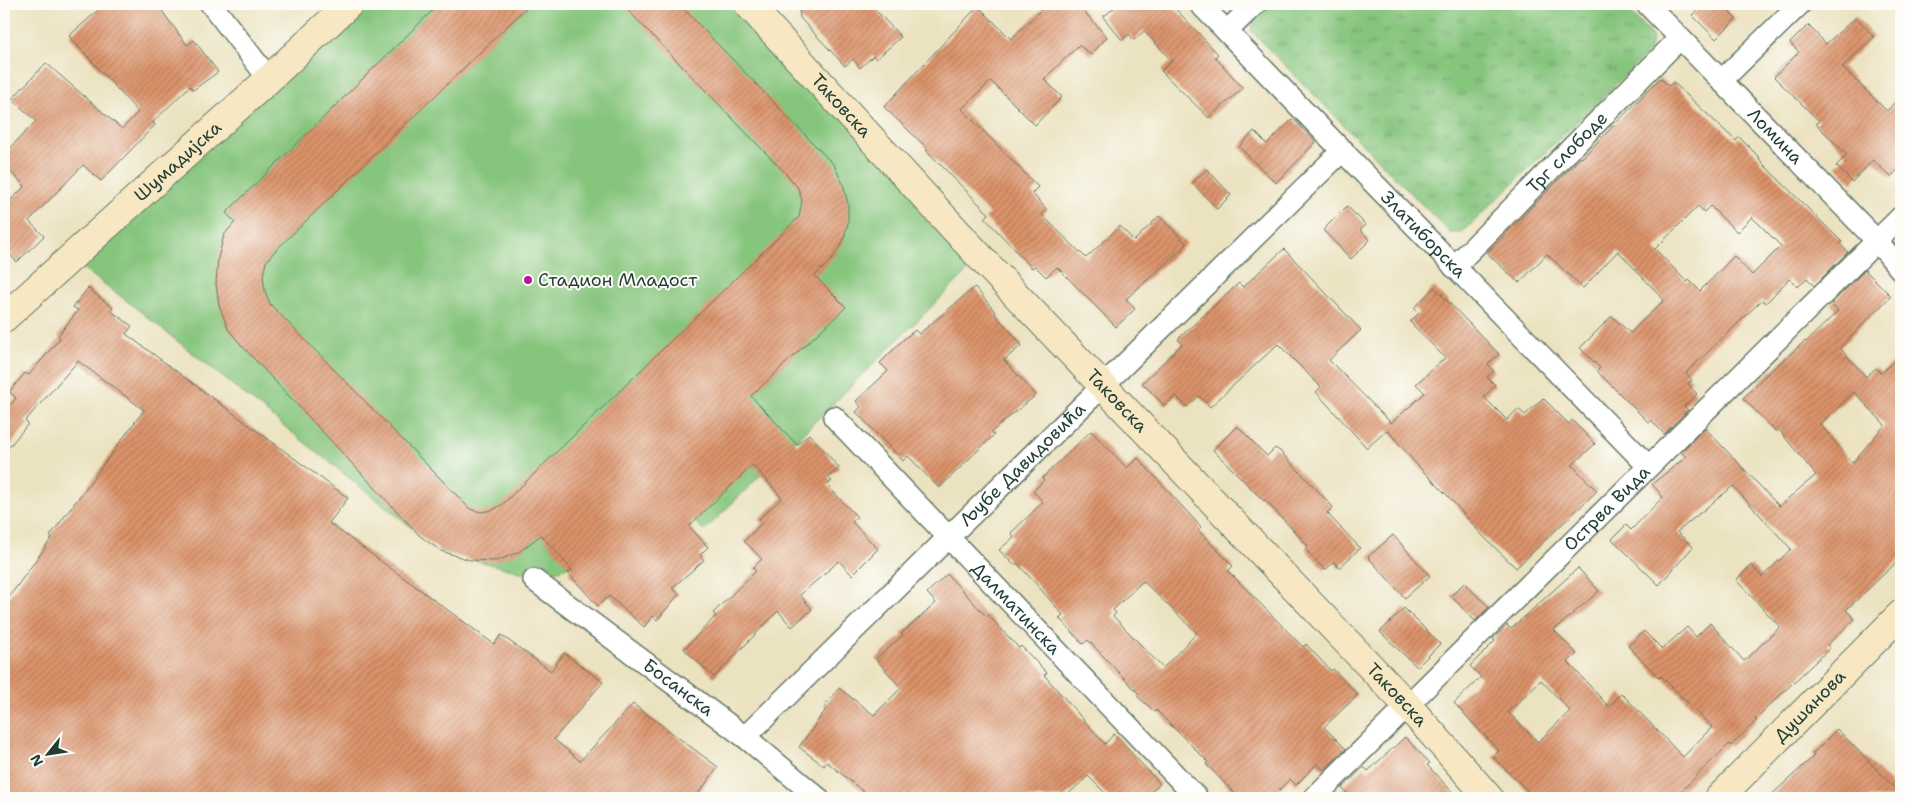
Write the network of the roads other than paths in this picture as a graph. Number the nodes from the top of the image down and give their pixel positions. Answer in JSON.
{"nodes":[{"id":1,"x":211,"y":4,"type":"edge"},
{"id":2,"x":349,"y":4,"type":"edge"},
{"id":3,"x":1200,"y":4,"type":"edge"},
{"id":4,"x":1255,"y":4,"type":"edge"},
{"id":5,"x":1647,"y":4,"type":"edge"},
{"id":6,"x":1800,"y":4,"type":"edge"},
{"id":7,"x":759,"y":7,"type":"edge"},
{"id":8,"x":1226,"y":31,"type":"junction"},
{"id":9,"x":1680,"y":38,"type":"junction"},
{"id":10,"x":269,"y":79,"type":"junction"},
{"id":11,"x":1721,"y":81,"type":"junction"},
{"id":12,"x":1343,"y":150,"type":"junction"},
{"id":13,"x":1901,"y":217,"type":"edge"},
{"id":14,"x":1877,"y":241,"type":"junction"},
{"id":15,"x":1454,"y":267,"type":"junction"},
{"id":16,"x":1901,"y":270,"type":"edge"},
{"id":17,"x":4,"y":318,"type":"edge"},
{"id":18,"x":1102,"y":384,"type":"junction"},
{"id":19,"x":834,"y":417,"type":"dead end"},
{"id":20,"x":1648,"y":466,"type":"junction"},
{"id":21,"x":948,"y":536,"type":"junction"},
{"id":22,"x":534,"y":580,"type":"dead end"},
{"id":23,"x":1901,"y":614,"type":"edge"},
{"id":24,"x":1407,"y":705,"type":"junction"},
{"id":25,"x":745,"y":737,"type":"junction"},
{"id":26,"x":818,"y":798,"type":"edge"},
{"id":27,"x":1197,"y":798,"type":"edge"},
{"id":28,"x":1314,"y":798,"type":"edge"},
{"id":29,"x":1489,"y":798,"type":"edge"},
{"id":30,"x":1719,"y":798,"type":"edge"}],
"edges":[{"from":1,"to":10,"type":"street"},
{"from":2,"to":10,"type":"street","name":"Шумадијска"},
{"from":3,"to":8,"type":"street","name":"Златиборска"},
{"from":4,"to":8,"type":"street"},
{"from":5,"to":9,"type":"street","name":"Ломина"},
{"from":6,"to":11,"type":"street"},
{"from":7,"to":18,"type":"street","name":"Таковска"},
{"from":8,"to":12,"type":"street","name":"Златиборска"},
{"from":9,"to":11,"type":"street","name":"Ломина"},
{"from":9,"to":15,"type":"street","name":"Трг слободе"},
{"from":10,"to":17,"type":"street","name":"Шумадијска"},
{"from":11,"to":14,"type":"street","name":"Ломина"},
{"from":12,"to":15,"type":"street","name":"Златиборска"},
{"from":12,"to":18,"type":"street","name":"Љубе Давидовића"},
{"from":13,"to":14,"type":"street","name":"Острва Вида"},
{"from":14,"to":16,"type":"street","name":"Ломина"},
{"from":14,"to":20,"type":"street","name":"Острва Вида"},
{"from":15,"to":20,"type":"street","name":"Златиборска"},
{"from":18,"to":21,"type":"street","name":"Љубе Давидовића"},
{"from":18,"to":24,"type":"street","name":"Таковска"},
{"from":19,"to":21,"type":"street","name":"Далматинска"},
{"from":20,"to":24,"type":"street","name":"Острва Вида"},
{"from":21,"to":25,"type":"street","name":"Љубе Давидовића"},
{"from":21,"to":27,"type":"street","name":"Далматинска"},
{"from":22,"to":25,"type":"street","name":"Босанска"},
{"from":23,"to":30,"type":"street","name":"Душанова"},
{"from":24,"to":28,"type":"street","name":"Острва Вида"},
{"from":24,"to":29,"type":"street","name":"Таковска"},
{"from":25,"to":26,"type":"street","name":"Босанска"}]}
